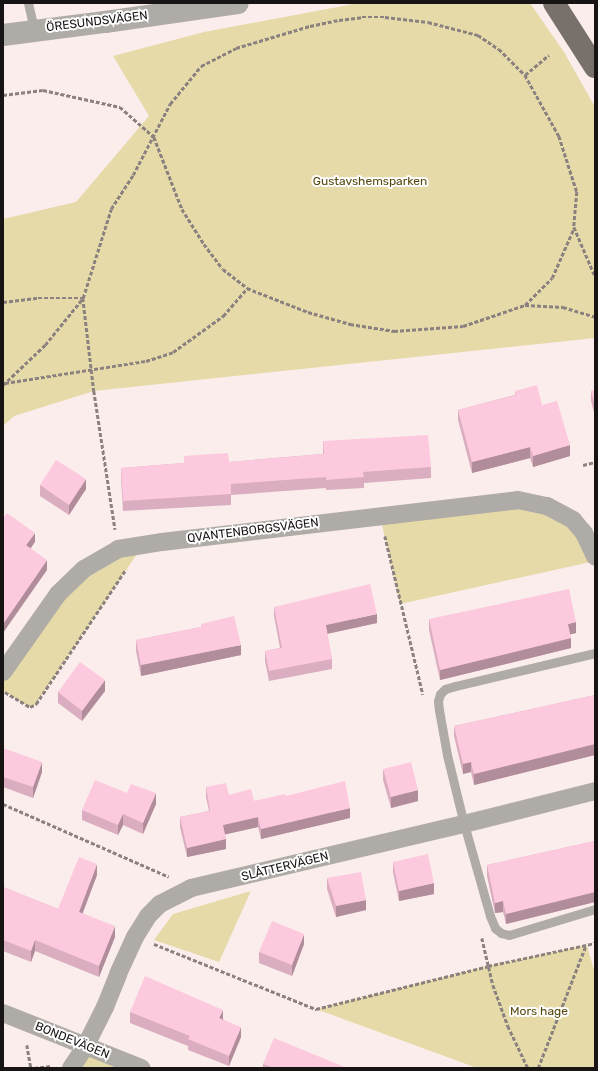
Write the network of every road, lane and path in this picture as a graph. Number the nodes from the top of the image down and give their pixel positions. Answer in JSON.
{"nodes":[{"id":1,"x":28,"y":3,"type":"edge"},
{"id":2,"x":238,"y":3,"type":"edge"},
{"id":3,"x":554,"y":3,"type":"edge"},
{"id":4,"x":34,"y":30,"type":"junction"},
{"id":5,"x":3,"y":35,"type":"edge"},
{"id":6,"x":549,"y":55,"type":"dead end"},
{"id":7,"x":595,"y":67,"type":"edge"},
{"id":8,"x":524,"y":75,"type":"junction"},
{"id":9,"x":3,"y":95,"type":"edge"},
{"id":10,"x":154,"y":137,"type":"junction"},
{"id":11,"x":574,"y":226,"type":"junction"},
{"id":12,"x":595,"y":276,"type":"edge"},
{"id":13,"x":247,"y":288,"type":"junction"},
{"id":14,"x":83,"y":298,"type":"junction"},
{"id":15,"x":3,"y":302,"type":"edge"},
{"id":16,"x":525,"y":305,"type":"junction"},
{"id":17,"x":595,"y":317,"type":"edge"},
{"id":18,"x":92,"y":371,"type":"junction"},
{"id":19,"x":4,"y":384,"type":"edge"},
{"id":20,"x":595,"y":462,"type":"edge"},
{"id":21,"x":583,"y":465,"type":"dead end"},
{"id":22,"x":143,"y":545,"type":"junction"},
{"id":23,"x":118,"y":549,"type":"junction"},
{"id":24,"x":595,"y":557,"type":"edge"},
{"id":25,"x":595,"y":653,"type":"edge"},
{"id":26,"x":3,"y":672,"type":"edge"},
{"id":27,"x":3,"y":691,"type":"edge"},
{"id":28,"x":595,"y":791,"type":"edge"},
{"id":29,"x":3,"y":804,"type":"edge"},
{"id":30,"x":464,"y":824,"type":"junction"},
{"id":31,"x":191,"y":888,"type":"junction"},
{"id":32,"x":595,"y":910,"type":"edge"},
{"id":33,"x":135,"y":937,"type":"junction"},
{"id":34,"x":595,"y":943,"type":"edge"},
{"id":35,"x":586,"y":945,"type":"junction"},
{"id":36,"x":3,"y":1013,"type":"edge"},
{"id":37,"x":26,"y":1044,"type":"dead end"},
{"id":38,"x":85,"y":1046,"type":"junction"},
{"id":39,"x":31,"y":1068,"type":"edge"},
{"id":40,"x":71,"y":1068,"type":"edge"},
{"id":41,"x":141,"y":1068,"type":"edge"},
{"id":42,"x":538,"y":1068,"type":"edge"}],
"edges":[{"from":1,"to":4,"type":"lane"},
{"from":2,"to":4,"type":"street","name":"ÖRESUNDSVÄGEN"},
{"from":3,"to":7,"type":"main road"},
{"from":4,"to":5,"type":"street","name":"ÖRESUNDSVÄGEN"},
{"from":6,"to":8,"type":"path"},
{"from":8,"to":10,"type":"path"},
{"from":8,"to":11,"type":"path"},
{"from":9,"to":10,"type":"path"},
{"from":10,"to":13,"type":"path"},
{"from":10,"to":14,"type":"path"},
{"from":11,"to":12,"type":"path"},
{"from":11,"to":16,"type":"path"},
{"from":13,"to":16,"type":"path"},
{"from":13,"to":18,"type":"path"},
{"from":14,"to":15,"type":"path"},
{"from":14,"to":18,"type":"path"},
{"from":14,"to":19,"type":"path"},
{"from":16,"to":17,"type":"path"},
{"from":18,"to":19,"type":"path"},
{"from":18,"to":23,"type":"path"},
{"from":20,"to":21,"type":"path"},
{"from":22,"to":23,"type":"street","name":"QVANTENBORGSVÄGEN"},
{"from":22,"to":24,"type":"street","name":"QVANTENBORGSVÄGEN"},
{"from":22,"to":27,"type":"path"},
{"from":23,"to":26,"type":"street","name":"QVANTENBORGSVÄGEN"},
{"from":25,"to":30,"type":"lane"},
{"from":28,"to":30,"type":"street","name":"SLÅTTERVÄGEN"},
{"from":29,"to":31,"type":"path"},
{"from":30,"to":31,"type":"street","name":"SLÅTTERVÄGEN"},
{"from":30,"to":32,"type":"lane"},
{"from":31,"to":33,"type":"street","name":"SLÅTTERVÄGEN"},
{"from":33,"to":35,"type":"path"},
{"from":33,"to":38,"type":"street","name":"SLÅTTERVÄGEN"},
{"from":34,"to":35,"type":"path"},
{"from":35,"to":42,"type":"path"},
{"from":36,"to":38,"type":"street","name":"BONDEVÄGEN"},
{"from":37,"to":39,"type":"path"},
{"from":38,"to":40,"type":"street","name":"SLÅTTERVÄGEN"},
{"from":38,"to":41,"type":"street","name":"BONDEVÄGEN"}]}
